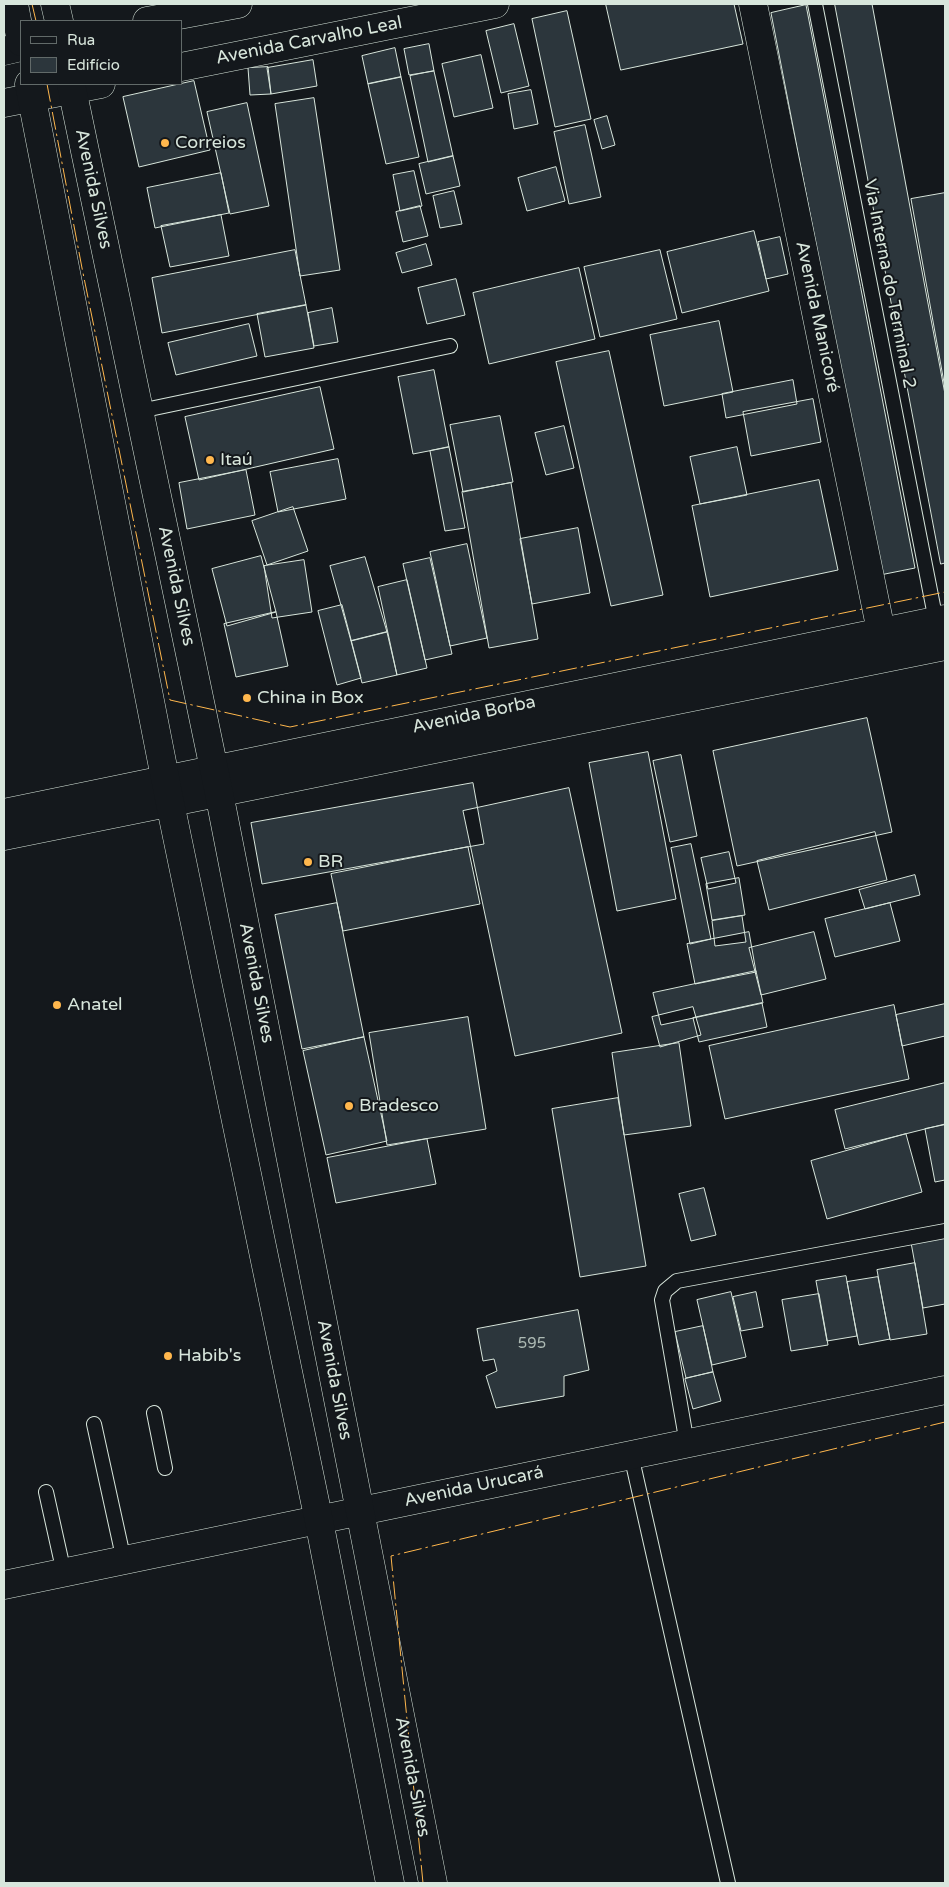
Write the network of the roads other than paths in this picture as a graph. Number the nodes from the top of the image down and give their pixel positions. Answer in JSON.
{"nodes":[{"id":1,"x":14,"y":4,"type":"edge"},
{"id":2,"x":55,"y":4,"type":"edge"},
{"id":3,"x":238,"y":4,"type":"edge"},
{"id":4,"x":496,"y":4,"type":"edge"},
{"id":5,"x":753,"y":4,"type":"edge"},
{"id":6,"x":816,"y":4,"type":"edge"},
{"id":7,"x":59,"y":20,"type":"edge"},
{"id":8,"x":151,"y":20,"type":"edge"},
{"id":9,"x":20,"y":37,"type":"edge"},
{"id":10,"x":20,"y":47,"type":"edge"},
{"id":11,"x":4,"y":51,"type":"edge"},
{"id":12,"x":182,"y":67,"type":"edge"},
{"id":13,"x":91,"y":85,"type":"edge"},
{"id":14,"x":72,"y":87,"type":"edge"},
{"id":15,"x":30,"y":91,"type":"edge"},
{"id":16,"x":4,"y":103,"type":"edge"},
{"id":17,"x":450,"y":346,"type":"dead end"},
{"id":18,"x":140,"y":411,"type":"junction"},
{"id":19,"x":941,"y":620,"type":"edge"},
{"id":20,"x":881,"y":631,"type":"junction"},
{"id":21,"x":944,"y":653,"type":"edge"},
{"id":22,"x":217,"y":781,"type":"junction"},
{"id":23,"x":168,"y":792,"type":"junction"},
{"id":24,"x":4,"y":813,"type":"edge"},
{"id":25,"x":4,"y":836,"type":"edge"},
{"id":26,"x":945,"y":1231,"type":"edge"},
{"id":27,"x":945,"y":1390,"type":"edge"},
{"id":28,"x":154,"y":1412,"type":"dead end"},
{"id":29,"x":94,"y":1424,"type":"dead end"},
{"id":30,"x":687,"y":1444,"type":"junction"},
{"id":31,"x":630,"y":1455,"type":"junction"},
{"id":32,"x":165,"y":1468,"type":"dead end"},
{"id":33,"x":46,"y":1492,"type":"dead end"},
{"id":34,"x":360,"y":1511,"type":"junction"},
{"id":35,"x":318,"y":1521,"type":"junction"},
{"id":36,"x":124,"y":1561,"type":"junction"},
{"id":37,"x":64,"y":1573,"type":"junction"},
{"id":38,"x":4,"y":1585,"type":"edge"},
{"id":39,"x":390,"y":1883,"type":"edge"},
{"id":40,"x":433,"y":1883,"type":"edge"},
{"id":41,"x":728,"y":1883,"type":"edge"}],
"edges":[{"from":1,"to":9,"type":"street"},
{"from":2,"to":7,"type":"street"},
{"from":3,"to":8,"type":"street"},
{"from":4,"to":12,"type":"street","name":"Avenida Carvalho Leal"},
{"from":5,"to":20,"type":"street","name":"Avenida Manicoré"},
{"from":6,"to":19,"type":"lane","name":"Via Interna do Terminal 2"},
{"from":10,"to":11,"type":"street"},
{"from":13,"to":14,"type":"street"},
{"from":14,"to":15,"type":"street"},
{"from":14,"to":18,"type":"street","name":"Avenida Silves"},
{"from":15,"to":16,"type":"street"},
{"from":15,"to":23,"type":"street"},
{"from":17,"to":18,"type":"lane"},
{"from":18,"to":22,"type":"street","name":"Avenida Silves"},
{"from":19,"to":20,"type":"street","name":"Avenida Borba"},
{"from":19,"to":21,"type":"street"},
{"from":20,"to":22,"type":"street","name":"Avenida Borba"},
{"from":21,"to":22,"type":"street","name":"Avenida Borba"},
{"from":22,"to":23,"type":"street","name":"Avenida Borba"},
{"from":22,"to":34,"type":"street","name":"Avenida Silves"},
{"from":23,"to":24,"type":"street","name":"Avenida Borba"},
{"from":23,"to":25,"type":"street","name":"Avenida Borba"},
{"from":23,"to":35,"type":"street"},
{"from":26,"to":30,"type":"lane"},
{"from":27,"to":30,"type":"street","name":"Avenida Urucará"},
{"from":28,"to":32,"type":"lane"},
{"from":29,"to":36,"type":"lane"},
{"from":30,"to":31,"type":"street","name":"Avenida Urucará"},
{"from":31,"to":34,"type":"street","name":"Avenida Urucará"},
{"from":31,"to":41,"type":"lane"},
{"from":33,"to":37,"type":"lane"},
{"from":34,"to":35,"type":"street","name":"Avenida Urucará"},
{"from":34,"to":40,"type":"street","name":"Avenida Silves"},
{"from":35,"to":36,"type":"street","name":"Avenida Urucará"},
{"from":35,"to":39,"type":"street"},
{"from":36,"to":37,"type":"street","name":"Avenida Urucará"},
{"from":37,"to":38,"type":"street","name":"Avenida Urucará"}]}
